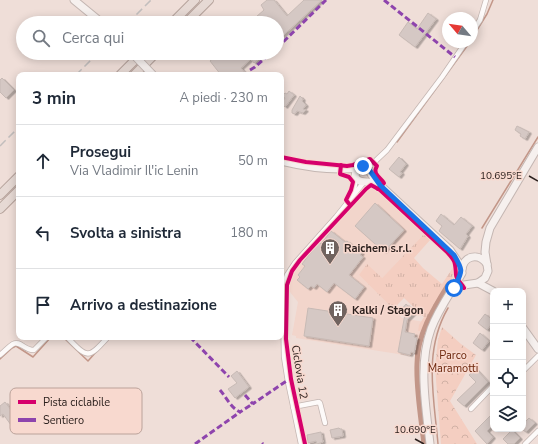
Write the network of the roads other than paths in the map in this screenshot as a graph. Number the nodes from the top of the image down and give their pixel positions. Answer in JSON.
{"nodes":[{"id":1,"x":74,"y":0,"type":"edge"},
{"id":2,"x":195,"y":0,"type":"edge"},
{"id":3,"x":209,"y":0,"type":"edge"},
{"id":4,"x":486,"y":0,"type":"edge"},
{"id":5,"x":93,"y":16,"type":"edge"},
{"id":6,"x":179,"y":16,"type":"edge"},
{"id":7,"x":193,"y":16,"type":"edge"},
{"id":8,"x":478,"y":23,"type":"edge"},
{"id":9,"x":462,"y":48,"type":"edge"},
{"id":10,"x":135,"y":60,"type":"edge"},
{"id":11,"x":139,"y":60,"type":"edge"},
{"id":12,"x":149,"y":60,"type":"edge"},
{"id":13,"x":123,"y":72,"type":"edge"},
{"id":14,"x":137,"y":72,"type":"edge"},
{"id":15,"x":150,"y":72,"type":"edge"},
{"id":16,"x":538,"y":147,"type":"edge"},
{"id":17,"x":284,"y":162,"type":"edge"},
{"id":18,"x":358,"y":168,"type":"junction"},
{"id":19,"x":342,"y":170,"type":"junction"},
{"id":20,"x":369,"y":171,"type":"junction"},
{"id":21,"x":356,"y":178,"type":"junction"},
{"id":22,"x":16,"y":179,"type":"edge"},
{"id":23,"x":365,"y":182,"type":"junction"},
{"id":24,"x":380,"y":185,"type":"junction"},
{"id":25,"x":16,"y":193,"type":"edge"},
{"id":26,"x":0,"y":195,"type":"edge"},
{"id":27,"x":352,"y":198,"type":"junction"},
{"id":28,"x":0,"y":209,"type":"edge"},
{"id":29,"x":486,"y":242,"type":"junction"},
{"id":30,"x":450,"y":250,"type":"junction"},
{"id":31,"x":472,"y":257,"type":"junction"},
{"id":32,"x":487,"y":264,"type":"junction"},
{"id":33,"x":462,"y":270,"type":"junction"},
{"id":34,"x":487,"y":274,"type":"junction"},
{"id":35,"x":475,"y":283,"type":"junction"},
{"id":36,"x":284,"y":286,"type":"edge"},
{"id":37,"x":454,"y":288,"type":"junction"},
{"id":38,"x":491,"y":288,"type":"edge"},
{"id":39,"x":490,"y":289,"type":"edge"},
{"id":40,"x":526,"y":332,"type":"edge"},
{"id":41,"x":43,"y":340,"type":"edge"},
{"id":42,"x":70,"y":340,"type":"edge"},
{"id":43,"x":105,"y":340,"type":"edge"},
{"id":44,"x":283,"y":340,"type":"edge"},
{"id":45,"x":538,"y":349,"type":"edge"},
{"id":46,"x":0,"y":355,"type":"edge"},
{"id":47,"x":538,"y":356,"type":"edge"},
{"id":48,"x":526,"y":368,"type":"edge"},
{"id":49,"x":490,"y":389,"type":"edge"},
{"id":50,"x":293,"y":407,"type":"junction"},
{"id":51,"x":471,"y":410,"type":"dead end"},
{"id":52,"x":325,"y":423,"type":"dead end"},
{"id":53,"x":538,"y":432,"type":"edge"},
{"id":54,"x":301,"y":444,"type":"edge"},
{"id":55,"x":430,"y":444,"type":"edge"},
{"id":56,"x":526,"y":444,"type":"edge"}],
"edges":[{"from":1,"to":5,"type":"street"},
{"from":2,"to":6,"type":"highway"},
{"from":3,"to":7,"type":"highway"},
{"from":4,"to":8,"type":"street"},
{"from":9,"to":20,"type":"street"},
{"from":10,"to":13,"type":"highway"},
{"from":11,"to":15,"type":"street","bridge":true},
{"from":12,"to":14,"type":"highway"},
{"from":16,"to":29,"type":"street"},
{"from":17,"to":19,"type":"street"},
{"from":18,"to":19,"type":"street"},
{"from":18,"to":20,"type":"street"},
{"from":18,"to":21,"type":"street"},
{"from":19,"to":21,"type":"street"},
{"from":20,"to":23,"type":"street"},
{"from":20,"to":24,"type":"street"},
{"from":21,"to":23,"type":"street"},
{"from":21,"to":27,"type":"street"},
{"from":22,"to":26,"type":"highway"},
{"from":23,"to":24,"type":"street"},
{"from":23,"to":27,"type":"street"},
{"from":24,"to":30,"type":"street"},
{"from":25,"to":28,"type":"highway"},
{"from":27,"to":36,"type":"street"},
{"from":29,"to":31,"type":"street"},
{"from":29,"to":32,"type":"street"},
{"from":30,"to":31,"type":"street"},
{"from":30,"to":33,"type":"street"},
{"from":31,"to":32,"type":"street"},
{"from":31,"to":33,"type":"street"},
{"from":32,"to":34,"type":"street"},
{"from":33,"to":35,"type":"street"},
{"from":33,"to":37,"type":"street"},
{"from":34,"to":35,"type":"street"},
{"from":34,"to":38,"type":"street"},
{"from":35,"to":37,"type":"street"},
{"from":35,"to":39,"type":"street"},
{"from":37,"to":55,"type":"street"},
{"from":40,"to":45,"type":"street"},
{"from":41,"to":46,"type":"street"},
{"from":42,"to":43,"type":"street"},
{"from":44,"to":50,"type":"street"},
{"from":47,"to":48,"type":"street"},
{"from":49,"to":51,"type":"street"},
{"from":50,"to":52,"type":"street"},
{"from":50,"to":54,"type":"street"},
{"from":53,"to":56,"type":"street"}]}
